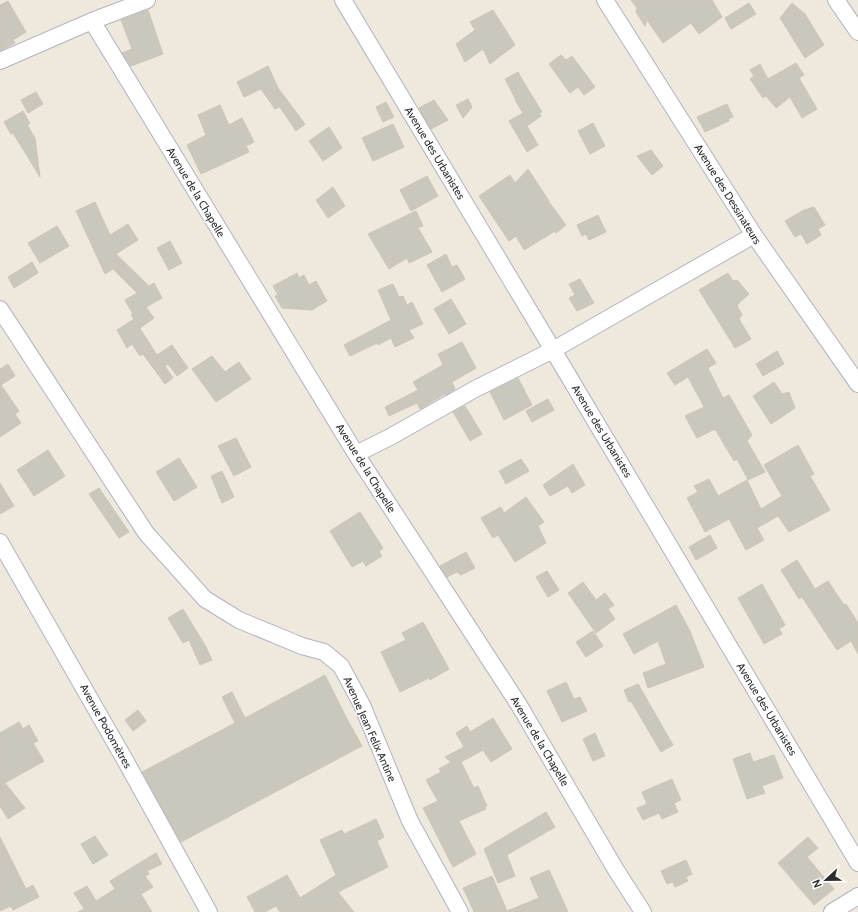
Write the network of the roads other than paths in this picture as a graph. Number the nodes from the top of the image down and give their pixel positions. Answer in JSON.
{"nodes":[{"id":1,"x":147,"y":0,"type":"edge"},
{"id":2,"x":343,"y":0,"type":"edge"},
{"id":3,"x":605,"y":0,"type":"edge"},
{"id":4,"x":836,"y":0,"type":"edge"},
{"id":5,"x":92,"y":21,"type":"junction"},
{"id":6,"x":858,"y":32,"type":"edge"},
{"id":7,"x":0,"y":61,"type":"edge"},
{"id":8,"x":754,"y":235,"type":"junction"},
{"id":9,"x":0,"y":309,"type":"edge"},
{"id":10,"x":553,"y":350,"type":"junction"},
{"id":11,"x":858,"y":384,"type":"edge"},
{"id":12,"x":356,"y":454,"type":"junction"},
{"id":13,"x":1,"y":544,"type":"edge"},
{"id":14,"x":858,"y":863,"type":"edge"},
{"id":15,"x":858,"y":896,"type":"edge"},
{"id":16,"x":208,"y":912,"type":"edge"},
{"id":17,"x":460,"y":912,"type":"edge"},
{"id":18,"x":643,"y":912,"type":"edge"},
{"id":19,"x":832,"y":912,"type":"edge"}],
"edges":[{"from":1,"to":5,"type":"street"},
{"from":2,"to":10,"type":"street","name":"Avenue des Urbanistes"},
{"from":3,"to":8,"type":"street","name":"Avenue des Dessinateurs"},
{"from":4,"to":6,"type":"street"},
{"from":5,"to":7,"type":"street"},
{"from":5,"to":12,"type":"street","name":"Avenue de la Chapelle"},
{"from":8,"to":10,"type":"street"},
{"from":8,"to":11,"type":"street","name":"Avenue des Dessinateurs"},
{"from":9,"to":17,"type":"street","name":"Avenue Jean Felix Antine"},
{"from":10,"to":12,"type":"street"},
{"from":10,"to":14,"type":"street","name":"Avenue des Urbanistes"},
{"from":12,"to":18,"type":"street","name":"Avenue de la Chapelle"},
{"from":13,"to":16,"type":"street","name":"Avenue Podomètres"},
{"from":15,"to":19,"type":"street"}]}
